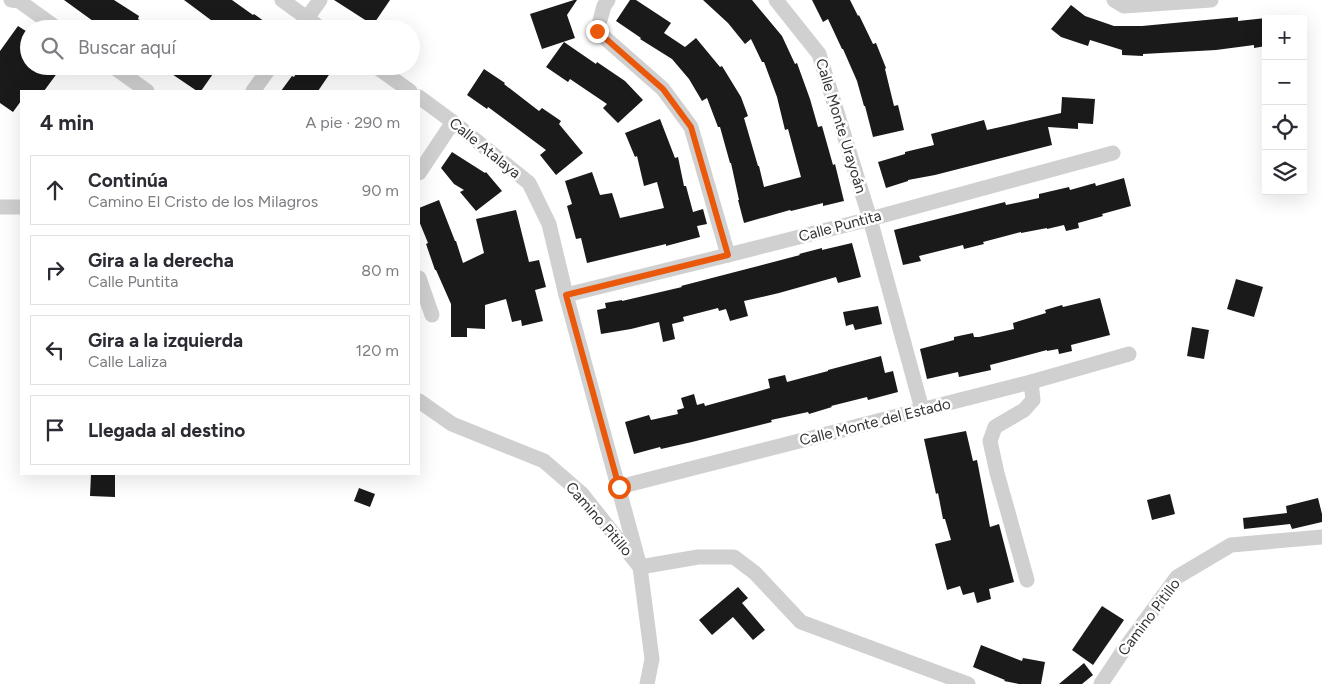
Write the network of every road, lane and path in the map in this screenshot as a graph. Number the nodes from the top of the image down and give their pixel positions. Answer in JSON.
{"nodes":[{"id":1,"x":10,"y":0,"type":"edge"},
{"id":2,"x":282,"y":0,"type":"edge"},
{"id":3,"x":320,"y":0,"type":"edge"},
{"id":4,"x":608,"y":0,"type":"edge"},
{"id":5,"x":776,"y":0,"type":"edge"},
{"id":6,"x":1114,"y":0,"type":"edge"},
{"id":7,"x":1211,"y":0,"type":"edge"},
{"id":8,"x":45,"y":20,"type":"edge"},
{"id":9,"x":300,"y":20,"type":"edge"},
{"id":10,"x":305,"y":20,"type":"edge"},
{"id":11,"x":125,"y":75,"type":"edge"},
{"id":12,"x":264,"y":75,"type":"edge"},
{"id":13,"x":388,"y":75,"type":"edge"},
{"id":14,"x":147,"y":90,"type":"edge"},
{"id":15,"x":253,"y":90,"type":"edge"},
{"id":16,"x":409,"y":90,"type":"edge"},
{"id":17,"x":420,"y":99,"type":"edge"},
{"id":18,"x":453,"y":122,"type":"junction"},
{"id":19,"x":1113,"y":153,"type":"dead end"},
{"id":20,"x":420,"y":172,"type":"edge"},
{"id":21,"x":0,"y":207,"type":"edge"},
{"id":22,"x":20,"y":207,"type":"edge"},
{"id":23,"x":870,"y":219,"type":"junction"},
{"id":24,"x":728,"y":255,"type":"junction"},
{"id":25,"x":420,"y":281,"type":"edge"},
{"id":26,"x":566,"y":295,"type":"junction"},
{"id":27,"x":432,"y":315,"type":"dead end"},
{"id":28,"x":1129,"y":354,"type":"dead end"},
{"id":29,"x":1031,"y":382,"type":"junction"},
{"id":30,"x":420,"y":402,"type":"edge"},
{"id":31,"x":922,"y":409,"type":"junction"},
{"id":32,"x":619,"y":487,"type":"junction"},
{"id":33,"x":1322,"y":537,"type":"edge"},
{"id":34,"x":640,"y":567,"type":"junction"},
{"id":35,"x":1027,"y":580,"type":"dead end"},
{"id":36,"x":954,"y":681,"type":"edge"},
{"id":37,"x":647,"y":684,"type":"edge"},
{"id":38,"x":968,"y":684,"type":"edge"},
{"id":39,"x":1101,"y":684,"type":"edge"}],
"edges":[{"from":1,"to":8,"type":"street"},
{"from":2,"to":9,"type":"street"},
{"from":3,"to":10,"type":"street"},
{"from":4,"to":24,"type":"street"},
{"from":5,"to":23,"type":"street","name":"Calle Monte Urayoán"},
{"from":6,"to":7,"type":"street"},
{"from":11,"to":14,"type":"street"},
{"from":12,"to":15,"type":"street"},
{"from":13,"to":16,"type":"street"},
{"from":17,"to":18,"type":"street","name":"Calle Atalaya"},
{"from":18,"to":20,"type":"street"},
{"from":18,"to":26,"type":"street","name":"Calle Atalaya"},
{"from":19,"to":23,"type":"street","name":"Calle Puntita"},
{"from":21,"to":22,"type":"street"},
{"from":23,"to":24,"type":"street","name":"Calle Puntita"},
{"from":23,"to":31,"type":"street","name":"Calle Monte Urayoán"},
{"from":24,"to":26,"type":"street","name":"Calle Puntita"},
{"from":25,"to":27,"type":"street"},
{"from":26,"to":32,"type":"street","name":"Calle Atalaya"},
{"from":28,"to":29,"type":"street","name":"Calle Monte del Estado"},
{"from":29,"to":31,"type":"street","name":"Calle Monte del Estado"},
{"from":29,"to":35,"type":"street"},
{"from":30,"to":34,"type":"street","name":"Camino Pitillo"},
{"from":31,"to":32,"type":"street","name":"Calle Monte del Estado"},
{"from":32,"to":34,"type":"street","name":"Calle Atalaya"},
{"from":33,"to":39,"type":"street","name":"Camino Pitillo"},
{"from":34,"to":36,"type":"street","name":"Camino Pitillo"},
{"from":34,"to":37,"type":"street","name":"Calle Atalaya"},
{"from":36,"to":38,"type":"street","name":"Camino Pitillo"}]}
